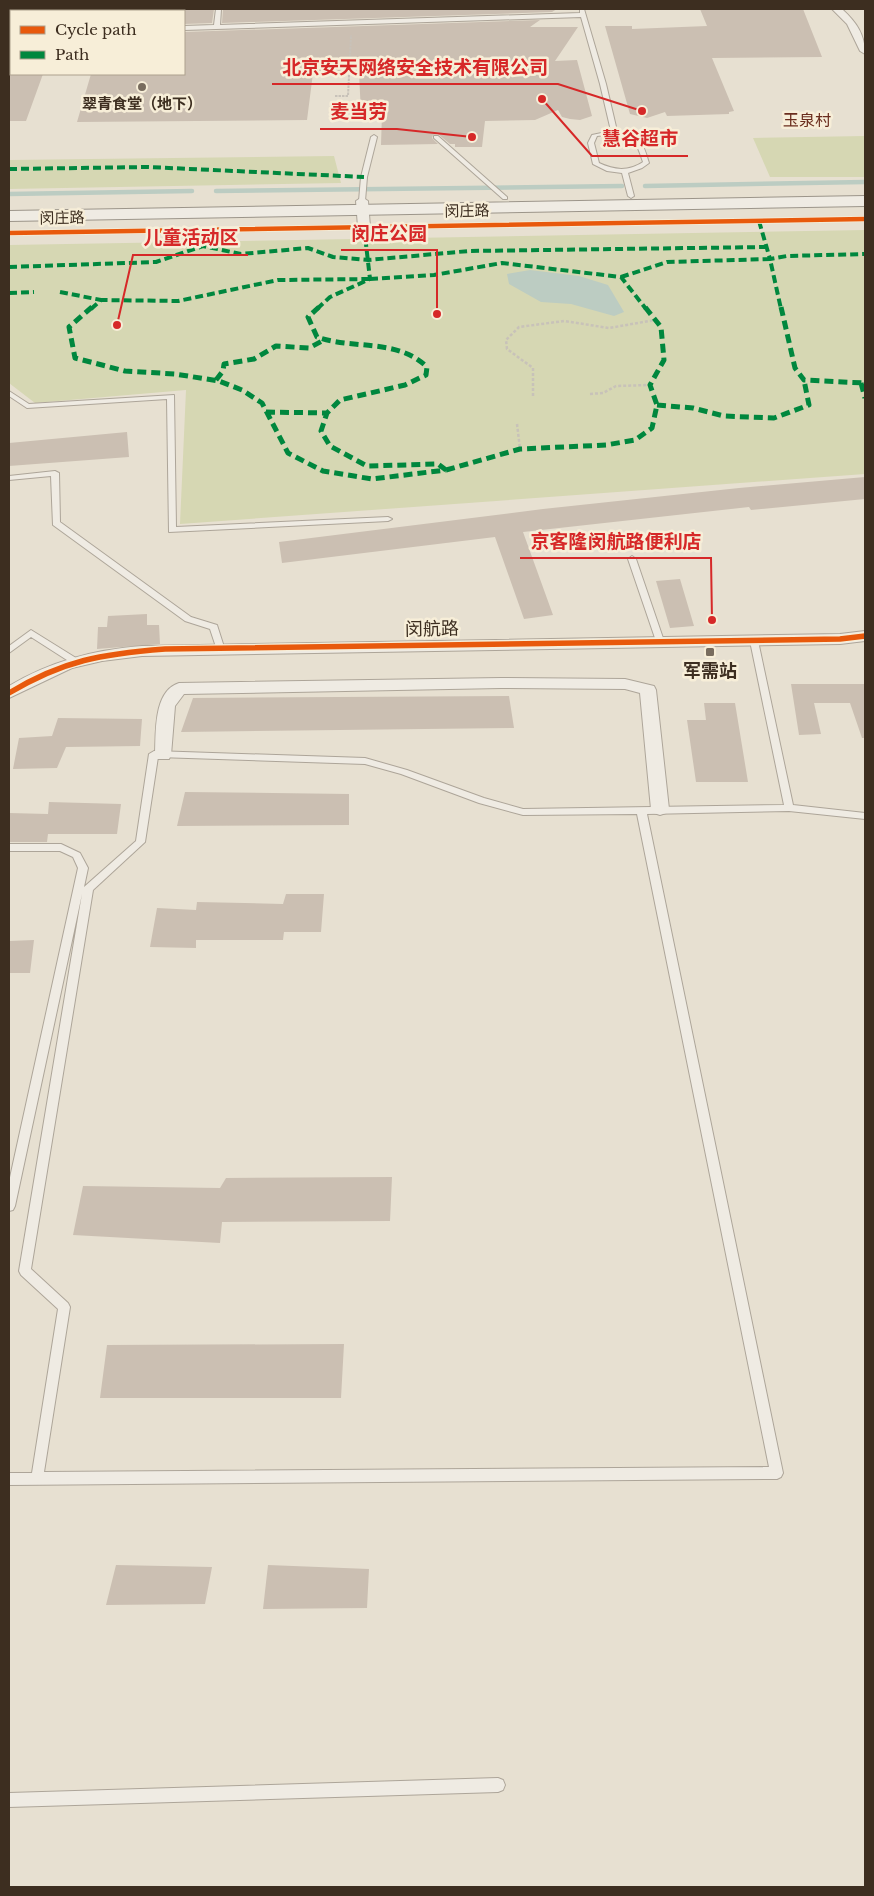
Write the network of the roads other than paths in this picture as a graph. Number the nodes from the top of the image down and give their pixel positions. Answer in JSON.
{"nodes":[{"id":1,"x":218,"y":9,"type":"edge"},
{"id":2,"x":836,"y":9,"type":"edge"},
{"id":3,"x":582,"y":12,"type":"edge"},
{"id":4,"x":217,"y":27,"type":"junction"},
{"id":5,"x":185,"y":28,"type":"edge"},
{"id":6,"x":865,"y":51,"type":"edge"},
{"id":7,"x":614,"y":132,"type":"junction"},
{"id":8,"x":374,"y":137,"type":"dead end"},
{"id":9,"x":436,"y":137,"type":"dead end"},
{"id":10,"x":625,"y":172,"type":"junction"},
{"id":11,"x":865,"y":193,"type":"edge"},
{"id":12,"x":501,"y":195,"type":"junction"},
{"id":13,"x":631,"y":196,"type":"junction"},
{"id":14,"x":865,"y":201,"type":"edge"},
{"id":15,"x":9,"y":206,"type":"edge"},
{"id":16,"x":363,"y":206,"type":"junction"},
{"id":17,"x":865,"y":211,"type":"edge"},
{"id":18,"x":9,"y":216,"type":"edge"},
{"id":19,"x":865,"y":219,"type":"edge"},
{"id":20,"x":9,"y":224,"type":"edge"},
{"id":21,"x":9,"y":233,"type":"edge"},
{"id":22,"x":9,"y":393,"type":"edge"},
{"id":23,"x":9,"y":478,"type":"edge"},
{"id":24,"x":388,"y":519,"type":"dead end"},
{"id":25,"x":632,"y":559,"type":"dead end"},
{"id":26,"x":865,"y":636,"type":"edge"},
{"id":27,"x":754,"y":640,"type":"junction"},
{"id":28,"x":660,"y":641,"type":"junction"},
{"id":29,"x":220,"y":647,"type":"junction"},
{"id":30,"x":9,"y":650,"type":"edge"},
{"id":31,"x":73,"y":660,"type":"junction"},
{"id":32,"x":9,"y":693,"type":"edge"},
{"id":33,"x":163,"y":755,"type":"junction"},
{"id":34,"x":789,"y":808,"type":"junction"},
{"id":35,"x":660,"y":809,"type":"junction"},
{"id":36,"x":641,"y":810,"type":"junction"},
{"id":37,"x":865,"y":816,"type":"edge"},
{"id":38,"x":9,"y":847,"type":"edge"},
{"id":39,"x":9,"y":1206,"type":"edge"},
{"id":40,"x":9,"y":1479,"type":"edge"},
{"id":41,"x":37,"y":1479,"type":"junction"},
{"id":42,"x":498,"y":1784,"type":"dead end"},
{"id":43,"x":9,"y":1800,"type":"edge"}],
"edges":[{"from":1,"to":4,"type":"lane"},
{"from":2,"to":6,"type":"street"},
{"from":3,"to":4,"type":"lane"},
{"from":3,"to":7,"type":"lane"},
{"from":4,"to":5,"type":"lane"},
{"from":7,"to":10,"type":"lane"},
{"from":7,"to":10,"type":"lane"},
{"from":8,"to":16,"type":"lane"},
{"from":9,"to":12,"type":"lane"},
{"from":10,"to":13,"type":"lane"},
{"from":11,"to":13,"type":"street","name":"闵庄路"},
{"from":12,"to":13,"type":"street","name":"闵庄路"},
{"from":12,"to":16,"type":"street","name":"闵庄路"},
{"from":14,"to":16,"type":"street","name":"闵庄路"},
{"from":15,"to":16,"type":"street","name":"闵庄路"},
{"from":16,"to":17,"type":"street","name":"闵庄路"},
{"from":16,"to":18,"type":"street","name":"闵庄路"},
{"from":16,"to":19,"type":"street","name":"闵庄路"},
{"from":16,"to":20,"type":"street","name":"闵庄路"},
{"from":16,"to":21,"type":"street","name":"闵庄路"},
{"from":22,"to":24,"type":"lane"},
{"from":23,"to":29,"type":"lane"},
{"from":25,"to":28,"type":"lane"},
{"from":26,"to":27,"type":"street","name":"闵航路"},
{"from":27,"to":28,"type":"street","name":"闵航路"},
{"from":27,"to":34,"type":"lane"},
{"from":28,"to":29,"type":"street","name":"闵航路"},
{"from":29,"to":31,"type":"street","name":"闵航路"},
{"from":30,"to":31,"type":"lane"},
{"from":31,"to":32,"type":"street","name":"闵航路"},
{"from":33,"to":35,"type":"street"},
{"from":33,"to":36,"type":"lane"},
{"from":33,"to":41,"type":"lane"},
{"from":34,"to":35,"type":"lane"},
{"from":34,"to":37,"type":"lane"},
{"from":35,"to":36,"type":"lane"},
{"from":36,"to":41,"type":"lane"},
{"from":38,"to":39,"type":"lane"},
{"from":40,"to":41,"type":"lane"},
{"from":42,"to":43,"type":"lane"}]}
